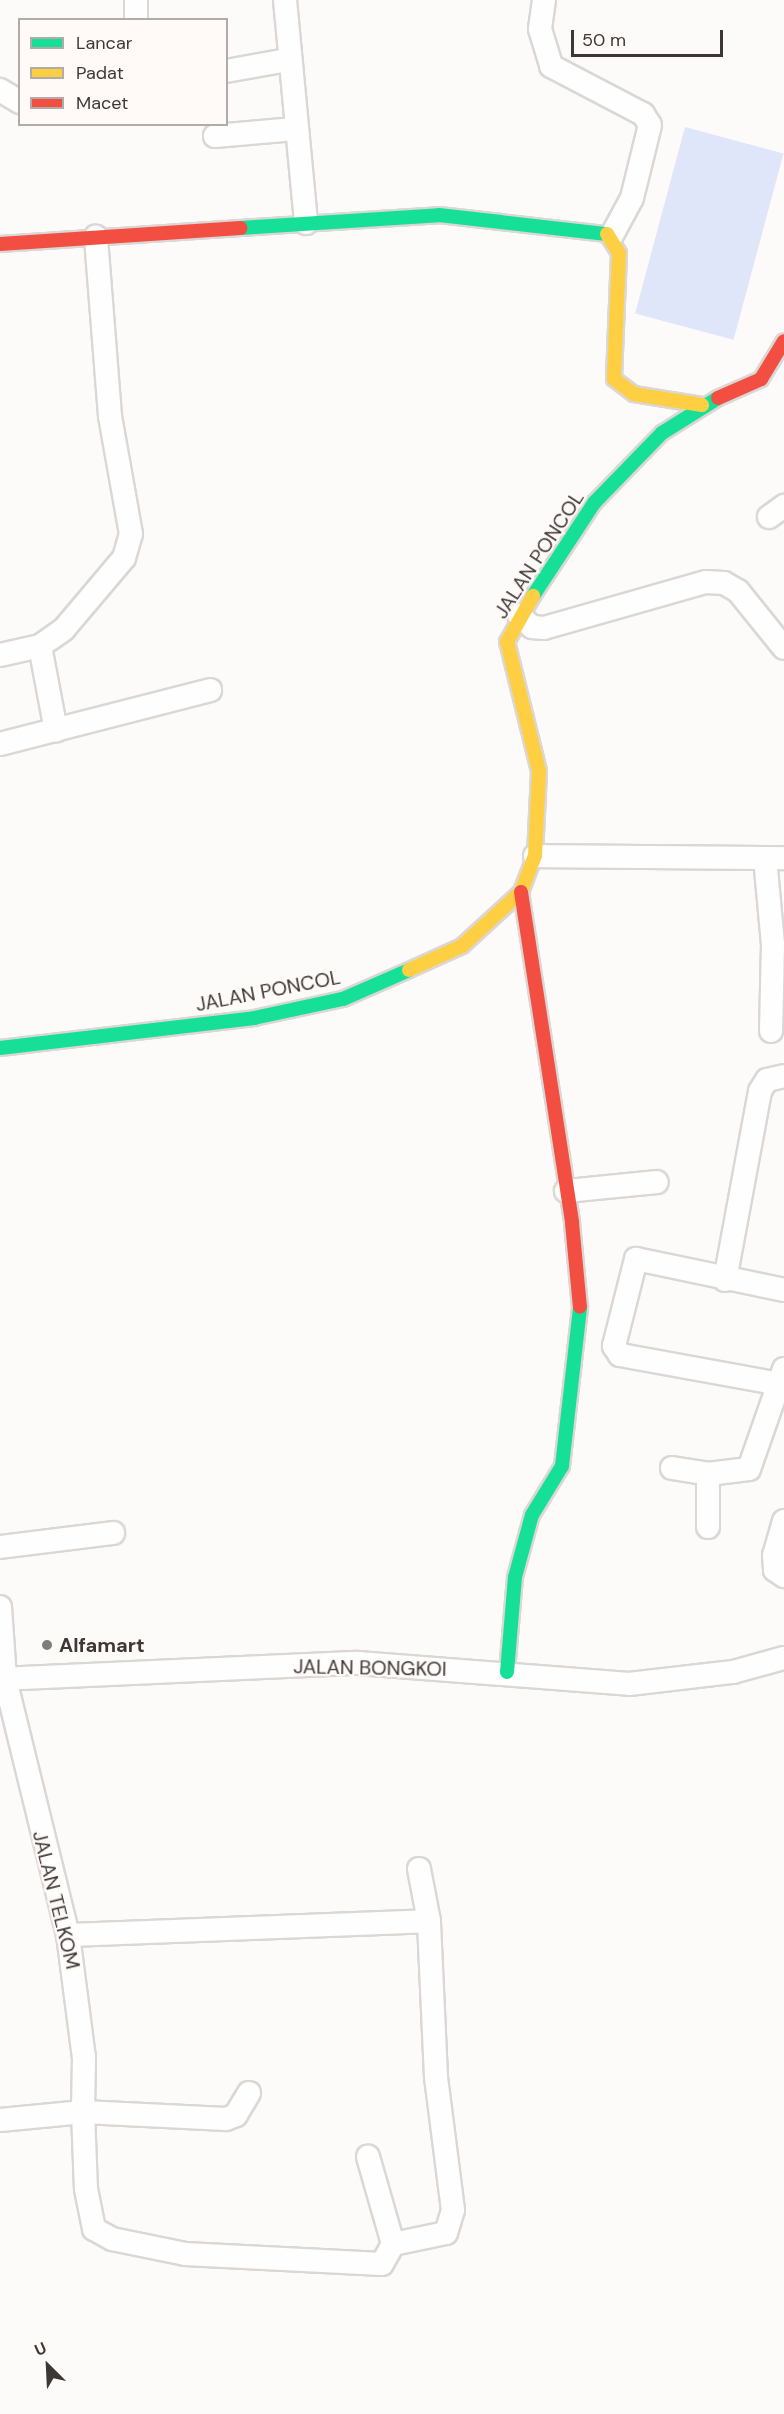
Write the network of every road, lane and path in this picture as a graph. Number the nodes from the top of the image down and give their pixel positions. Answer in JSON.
{"nodes":[{"id":1,"x":136,"y":0,"type":"edge"},
{"id":2,"x":285,"y":0,"type":"edge"},
{"id":3,"x":544,"y":0,"type":"edge"},
{"id":4,"x":136,"y":18,"type":"edge"},
{"id":5,"x":288,"y":60,"type":"junction"},
{"id":6,"x":228,"y":72,"type":"edge"},
{"id":7,"x":0,"y":90,"type":"edge"},
{"id":8,"x":18,"y":101,"type":"edge"},
{"id":9,"x":295,"y":129,"type":"junction"},
{"id":10,"x":214,"y":136,"type":"dead end"},
{"id":11,"x":306,"y":222,"type":"junction"},
{"id":12,"x":612,"y":235,"type":"junction"},
{"id":13,"x":96,"y":237,"type":"junction"},
{"id":14,"x":0,"y":244,"type":"edge"},
{"id":15,"x":784,"y":341,"type":"edge"},
{"id":16,"x":760,"y":380,"type":"junction"},
{"id":17,"x":784,"y":381,"type":"edge"},
{"id":18,"x":702,"y":405,"type":"junction"},
{"id":19,"x":519,"y":615,"type":"junction"},
{"id":20,"x":40,"y":646,"type":"junction"},
{"id":21,"x":784,"y":648,"type":"edge"},
{"id":22,"x":0,"y":655,"type":"edge"},
{"id":23,"x":210,"y":690,"type":"dead end"},
{"id":24,"x":56,"y":732,"type":"junction"},
{"id":25,"x":0,"y":744,"type":"edge"},
{"id":26,"x":535,"y":856,"type":"junction"},
{"id":27,"x":774,"y":858,"type":"edge"},
{"id":28,"x":521,"y":892,"type":"junction"},
{"id":29,"x":771,"y":1031,"type":"dead end"},
{"id":30,"x":0,"y":1048,"type":"edge"},
{"id":31,"x":784,"y":1076,"type":"edge"},
{"id":32,"x":657,"y":1182,"type":"dead end"},
{"id":33,"x":566,"y":1191,"type":"junction"},
{"id":34,"x":725,"y":1280,"type":"junction"},
{"id":35,"x":784,"y":1290,"type":"edge"},
{"id":36,"x":782,"y":1376,"type":"edge"},
{"id":37,"x":672,"y":1468,"type":"dead end"},
{"id":38,"x":708,"y":1474,"type":"junction"},
{"id":39,"x":784,"y":1521,"type":"edge"},
{"id":40,"x":708,"y":1527,"type":"dead end"},
{"id":41,"x":113,"y":1533,"type":"dead end"},
{"id":42,"x":0,"y":1547,"type":"edge"},
{"id":43,"x":784,"y":1576,"type":"edge"},
{"id":44,"x":0,"y":1607,"type":"edge"},
{"id":45,"x":784,"y":1658,"type":"edge"},
{"id":46,"x":507,"y":1672,"type":"junction"},
{"id":47,"x":3,"y":1679,"type":"edge"},
{"id":48,"x":419,"y":1869,"type":"dead end"},
{"id":49,"x":429,"y":1921,"type":"junction"},
{"id":50,"x":68,"y":1935,"type":"junction"},
{"id":51,"x":249,"y":2092,"type":"dead end"},
{"id":52,"x":83,"y":2112,"type":"junction"},
{"id":53,"x":0,"y":2120,"type":"edge"},
{"id":54,"x":368,"y":2157,"type":"dead end"},
{"id":55,"x":393,"y":2244,"type":"junction"}],
"edges":[{"from":1,"to":4,"type":"street"},
{"from":2,"to":5,"type":"street"},
{"from":3,"to":12,"type":"street"},
{"from":5,"to":6,"type":"street"},
{"from":5,"to":9,"type":"street"},
{"from":7,"to":8,"type":"street"},
{"from":9,"to":10,"type":"street"},
{"from":9,"to":11,"type":"street"},
{"from":11,"to":12,"type":"street"},
{"from":11,"to":13,"type":"street"},
{"from":12,"to":18,"type":"street"},
{"from":13,"to":14,"type":"street"},
{"from":13,"to":20,"type":"street"},
{"from":15,"to":16,"type":"street"},
{"from":16,"to":17,"type":"street"},
{"from":16,"to":18,"type":"street","name":"JALAN PONCOL"},
{"from":18,"to":19,"type":"street","name":"JALAN PONCOL"},
{"from":19,"to":21,"type":"street"},
{"from":19,"to":26,"type":"street","name":"JALAN PONCOL"},
{"from":20,"to":22,"type":"street"},
{"from":20,"to":24,"type":"street"},
{"from":23,"to":24,"type":"street"},
{"from":24,"to":25,"type":"street"},
{"from":26,"to":27,"type":"street"},
{"from":26,"to":28,"type":"street","name":"JALAN PONCOL"},
{"from":27,"to":29,"type":"street"},
{"from":28,"to":30,"type":"street","name":"JALAN PONCOL"},
{"from":28,"to":33,"type":"street"},
{"from":31,"to":34,"type":"street"},
{"from":32,"to":33,"type":"street"},
{"from":33,"to":46,"type":"street"},
{"from":34,"to":35,"type":"street"},
{"from":34,"to":36,"type":"street"},
{"from":36,"to":38,"type":"street"},
{"from":37,"to":38,"type":"street"},
{"from":38,"to":40,"type":"street"},
{"from":39,"to":43,"type":"street"},
{"from":41,"to":42,"type":"street"},
{"from":44,"to":47,"type":"street","name":"JALAN TELKOM"},
{"from":45,"to":46,"type":"street","name":"JALAN BONGKOI"},
{"from":46,"to":47,"type":"street","name":"JALAN BONGKOI"},
{"from":47,"to":50,"type":"street","name":"JALAN TELKOM"},
{"from":48,"to":49,"type":"street"},
{"from":49,"to":50,"type":"street"},
{"from":49,"to":55,"type":"street"},
{"from":50,"to":52,"type":"street","name":"JALAN TELKOM"},
{"from":51,"to":52,"type":"street"},
{"from":52,"to":53,"type":"street"},
{"from":52,"to":55,"type":"street","name":"JALAN TELKOM"},
{"from":54,"to":55,"type":"street"}]}
